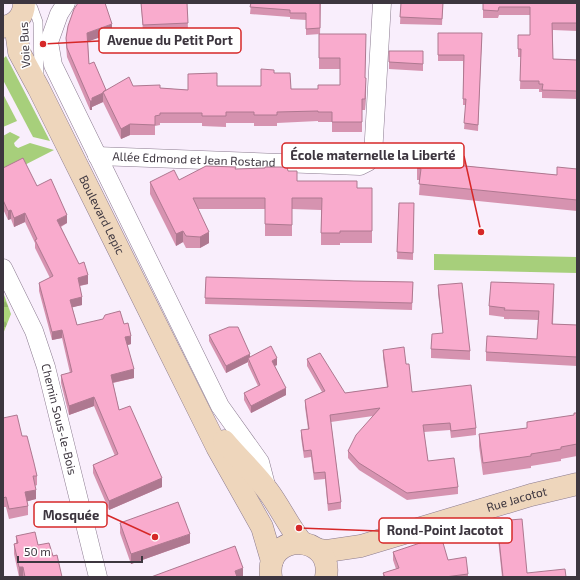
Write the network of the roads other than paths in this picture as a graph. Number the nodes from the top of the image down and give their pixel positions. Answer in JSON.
{"nodes":[{"id":1,"x":24,"y":3,"type":"edge"},
{"id":2,"x":28,"y":3,"type":"edge"},
{"id":3,"x":66,"y":3,"type":"edge"},
{"id":4,"x":382,"y":3,"type":"edge"},
{"id":5,"x":9,"y":25,"type":"edge"},
{"id":6,"x":39,"y":90,"type":"junction"},
{"id":7,"x":97,"y":156,"type":"junction"},
{"id":8,"x":3,"y":268,"type":"edge"},
{"id":9,"x":195,"y":405,"type":"junction"},
{"id":10,"x":577,"y":484,"type":"edge"},
{"id":11,"x":267,"y":490,"type":"junction"},
{"id":12,"x":361,"y":546,"type":"junction"},
{"id":13,"x":310,"y":547,"type":"junction"},
{"id":14,"x":272,"y":569,"type":"edge"},
{"id":15,"x":327,"y":576,"type":"edge"},
{"id":16,"x":98,"y":577,"type":"edge"}],
"edges":[{"from":1,"to":5,"type":"main road"},
{"from":2,"to":6,"type":"lane","name":"Voie Bus"},
{"from":3,"to":7,"type":"street"},
{"from":4,"to":7,"type":"street","name":"Allée Edmond et Jean Rostand"},
{"from":5,"to":6,"type":"main road","name":"Boulevard Lepic"},
{"from":6,"to":9,"type":"main road","name":"Boulevard Lepic"},
{"from":7,"to":11,"type":"street"},
{"from":8,"to":16,"type":"street","name":"Chemin Sous-le-Bois"},
{"from":9,"to":11,"type":"main road"},
{"from":9,"to":14,"type":"main road"},
{"from":10,"to":12,"type":"main road","name":"Rue Jacotot"},
{"from":11,"to":13,"type":"main road"},
{"from":12,"to":13,"type":"main road","name":"Rue Jacotot"},
{"from":12,"to":15,"type":"main road"},
{"from":13,"to":14,"type":"main road","name":"Rue Jacotot"},
{"from":13,"to":15,"type":"main road"}]}
